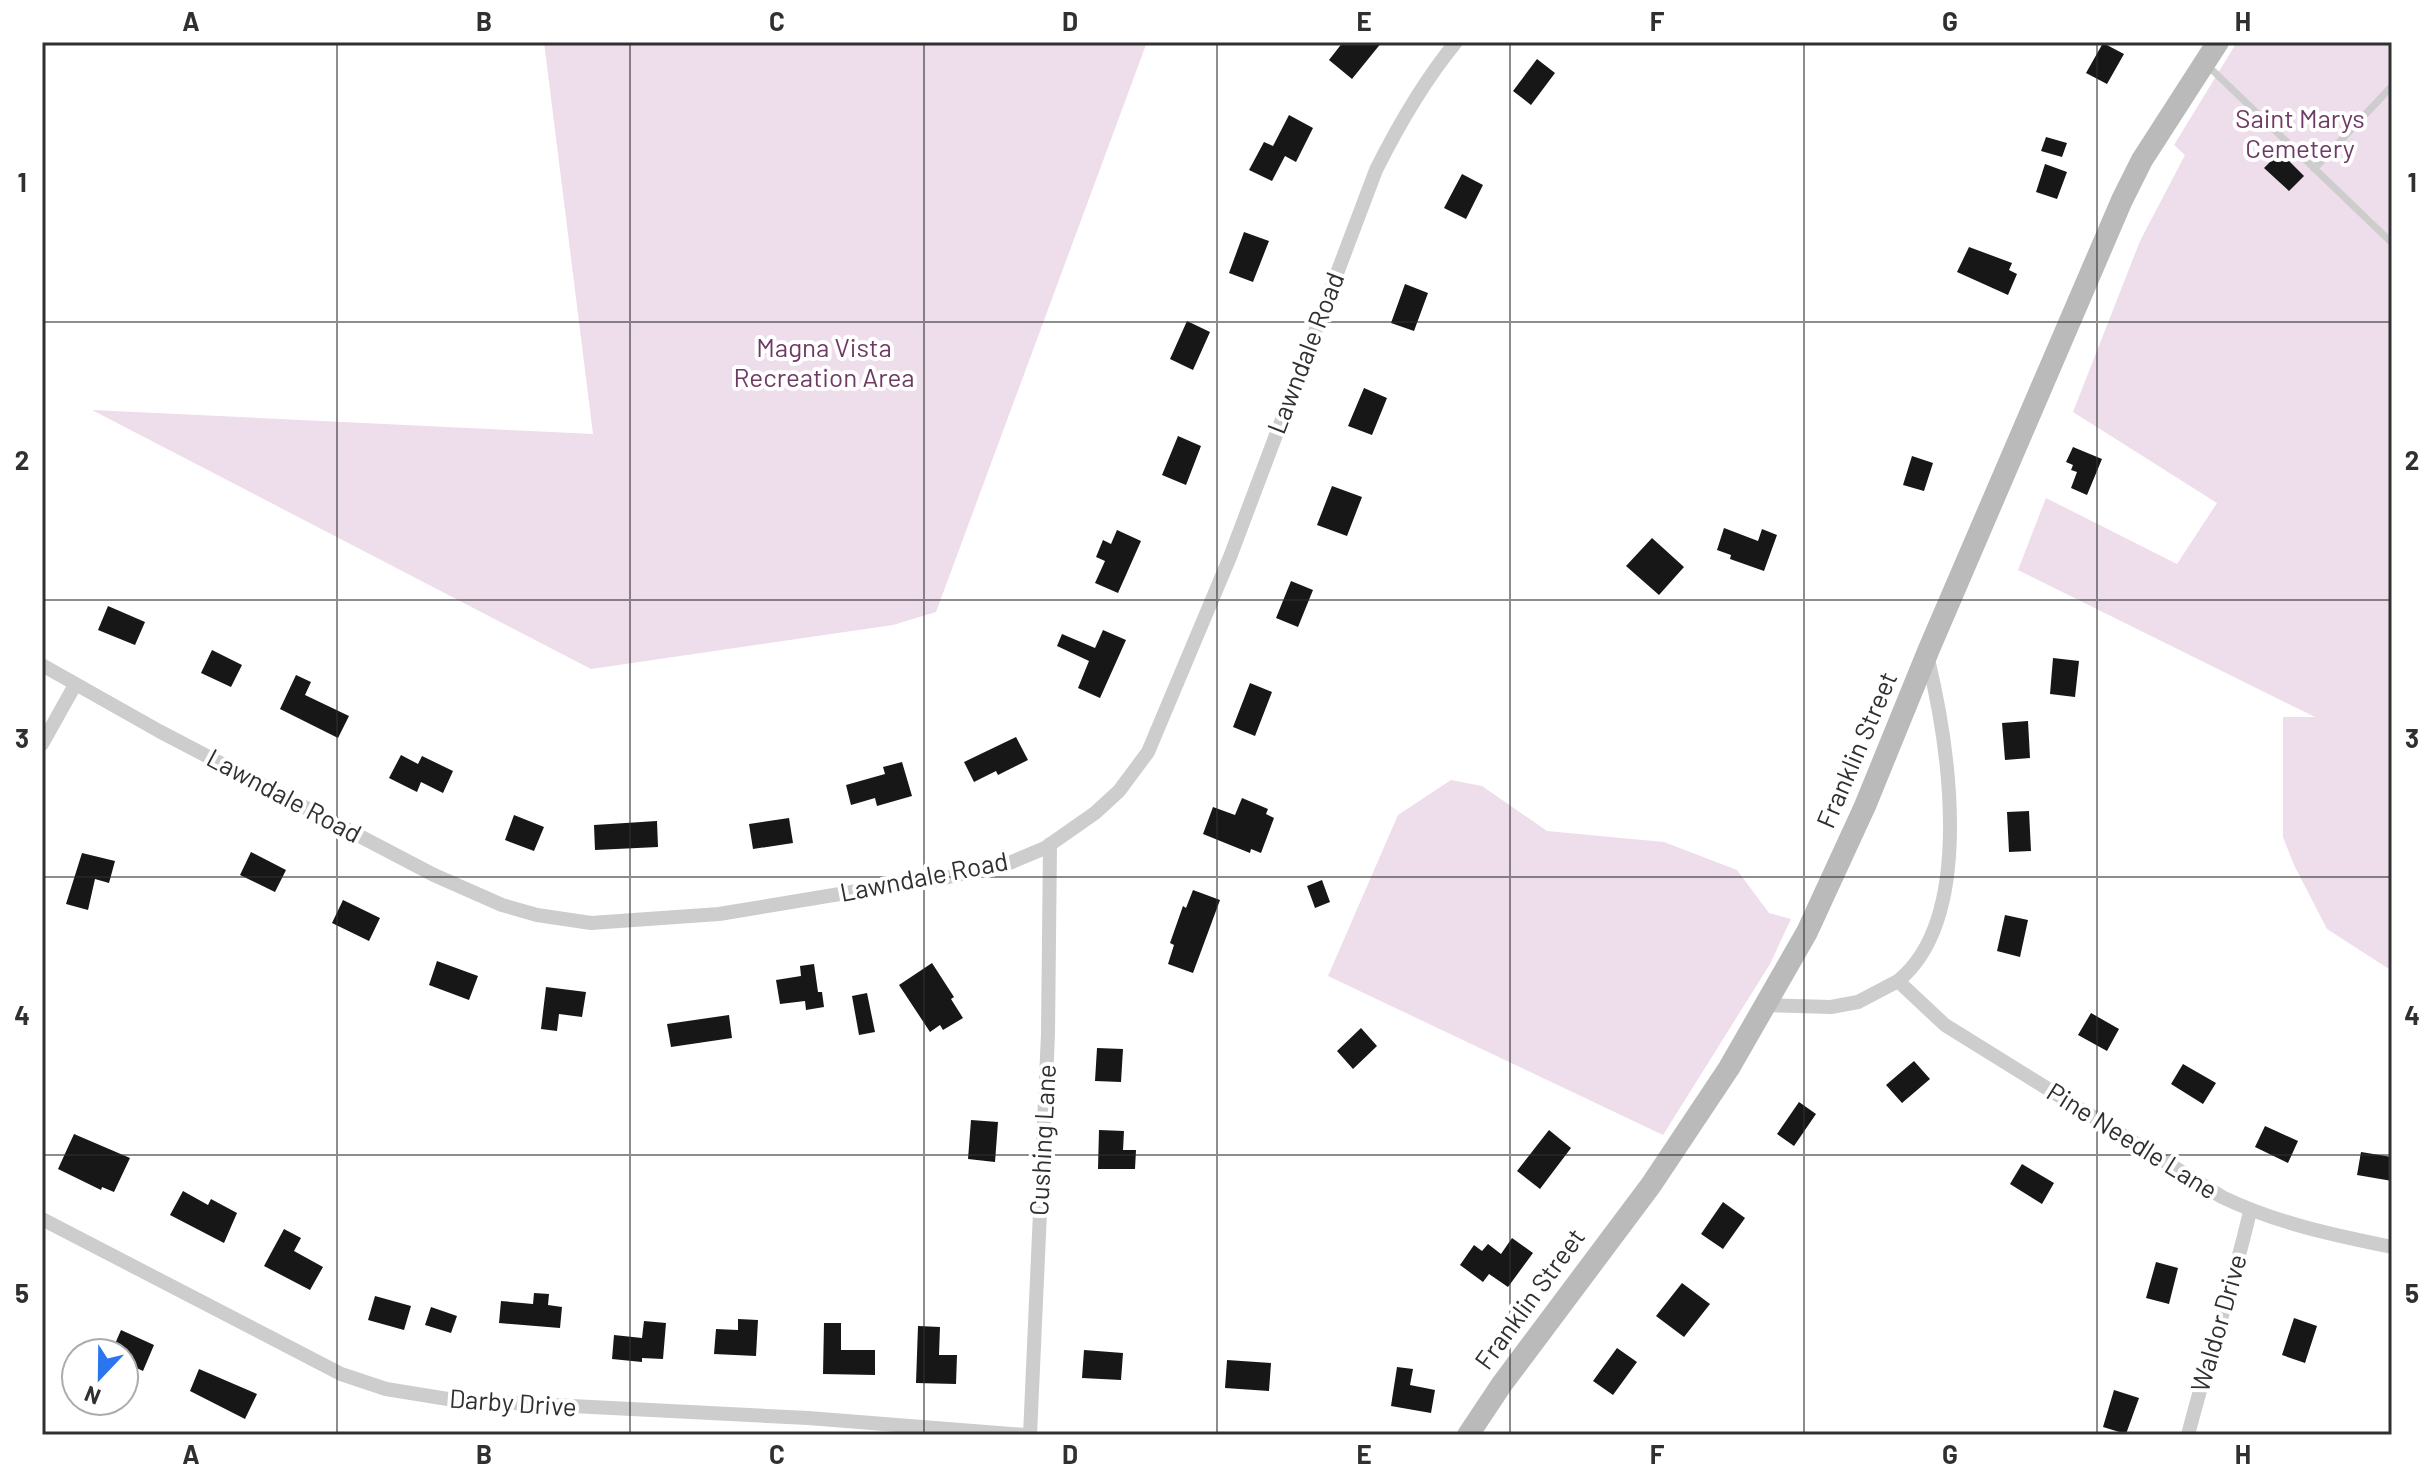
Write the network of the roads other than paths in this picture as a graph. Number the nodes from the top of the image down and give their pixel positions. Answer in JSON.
{"nodes":[{"id":1,"x":1456,"y":42,"type":"edge"},
{"id":2,"x":2218,"y":42,"type":"edge"},
{"id":3,"x":2204,"y":61,"type":"junction"},
{"id":4,"x":2392,"y":86,"type":"edge"},
{"id":5,"x":2314,"y":169,"type":"junction"},
{"id":6,"x":2392,"y":243,"type":"edge"},
{"id":7,"x":1927,"y":654,"type":"junction"},
{"id":8,"x":42,"y":665,"type":"edge"},
{"id":9,"x":75,"y":685,"type":"junction"},
{"id":10,"x":42,"y":744,"type":"edge"},
{"id":11,"x":1050,"y":844,"type":"junction"},
{"id":12,"x":1898,"y":981,"type":"junction"},
{"id":13,"x":1764,"y":1005,"type":"junction"},
{"id":14,"x":2250,"y":1211,"type":"junction"},
{"id":15,"x":42,"y":1219,"type":"edge"},
{"id":16,"x":2392,"y":1247,"type":"edge"},
{"id":17,"x":1027,"y":1435,"type":"edge"},
{"id":18,"x":1468,"y":1435,"type":"edge"},
{"id":19,"x":2188,"y":1435,"type":"edge"}],
"edges":[{"from":1,"to":11,"type":"street","name":"Lawndale Road"},
{"from":2,"to":3,"type":"street","name":"Franklin Street"},
{"from":3,"to":5,"type":"lane"},
{"from":3,"to":7,"type":"street","name":"Franklin Street"},
{"from":4,"to":5,"type":"lane"},
{"from":5,"to":6,"type":"lane"},
{"from":7,"to":12,"type":"street"},
{"from":7,"to":13,"type":"street","name":"Franklin Street"},
{"from":8,"to":9,"type":"street","name":"Lawndale Road"},
{"from":9,"to":10,"type":"street"},
{"from":9,"to":11,"type":"street","name":"Lawndale Road"},
{"from":11,"to":17,"type":"street","name":"Cushing Lane"},
{"from":12,"to":13,"type":"street"},
{"from":12,"to":14,"type":"street","name":"Pine Needle Lane"},
{"from":13,"to":18,"type":"street","name":"Franklin Street"},
{"from":14,"to":16,"type":"street","name":"Pine Needle Lane"},
{"from":14,"to":19,"type":"street","name":"Waldor Drive"},
{"from":15,"to":17,"type":"street","name":"Darby Drive"}]}
